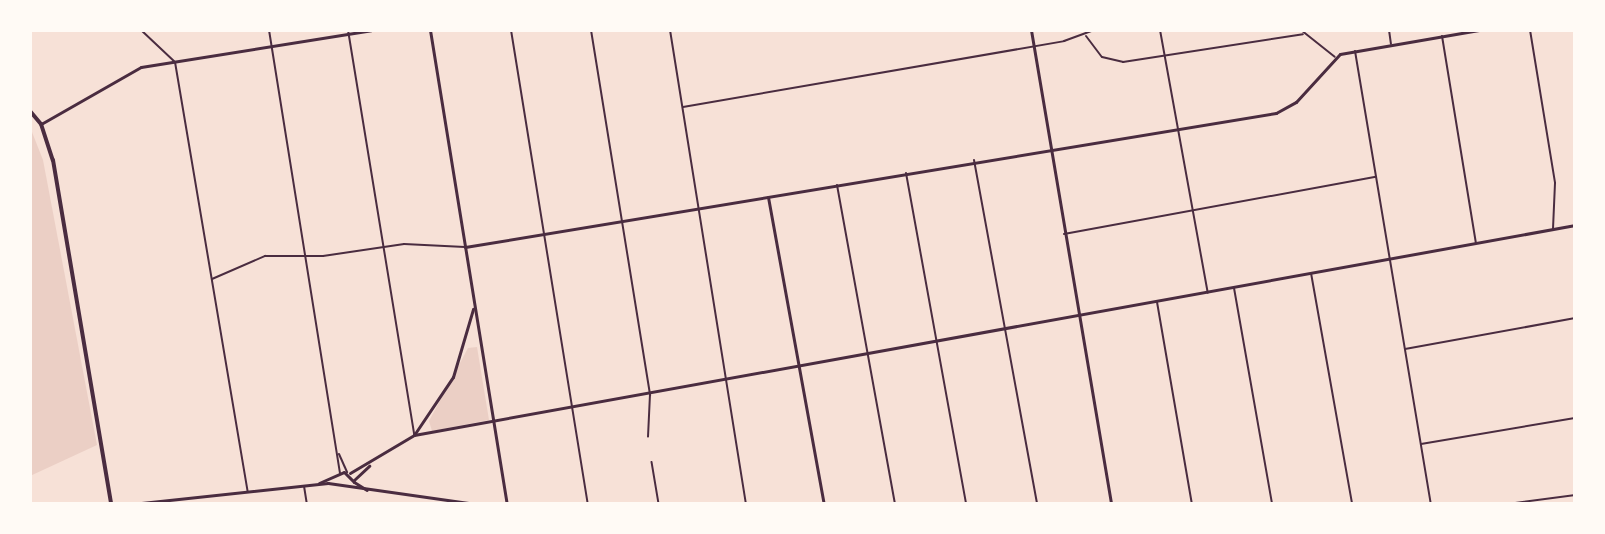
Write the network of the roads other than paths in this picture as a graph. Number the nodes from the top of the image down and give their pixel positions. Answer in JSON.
{"nodes":[{"id":1,"x":141,"y":30,"type":"edge"},
{"id":2,"x":371,"y":30,"type":"edge"},
{"id":3,"x":430,"y":30,"type":"edge"},
{"id":4,"x":511,"y":30,"type":"edge"},
{"id":5,"x":591,"y":30,"type":"edge"},
{"id":6,"x":670,"y":30,"type":"edge"},
{"id":7,"x":1031,"y":30,"type":"edge"},
{"id":8,"x":1094,"y":30,"type":"edge"},
{"id":9,"x":1160,"y":30,"type":"edge"},
{"id":10,"x":1300,"y":30,"type":"edge"},
{"id":11,"x":1389,"y":30,"type":"edge"},
{"id":12,"x":1479,"y":30,"type":"edge"},
{"id":13,"x":1530,"y":30,"type":"edge"},
{"id":14,"x":269,"y":31,"type":"edge"},
{"id":15,"x":1461,"y":31,"type":"edge"},
{"id":16,"x":348,"y":32,"type":"edge"},
{"id":17,"x":1303,"y":34,"type":"junction"},
{"id":18,"x":1086,"y":36,"type":"junction"},
{"id":19,"x":1442,"y":36,"type":"junction"},
{"id":20,"x":1391,"y":45,"type":"junction"},
{"id":21,"x":272,"y":46,"type":"junction"},
{"id":22,"x":1034,"y":46,"type":"junction"},
{"id":23,"x":1355,"y":51,"type":"junction"},
{"id":24,"x":1164,"y":55,"type":"junction"},
{"id":25,"x":1335,"y":57,"type":"junction"},
{"id":26,"x":175,"y":62,"type":"junction"},
{"id":27,"x":683,"y":108,"type":"junction"},
{"id":28,"x":30,"y":111,"type":"edge"},
{"id":29,"x":41,"y":124,"type":"junction"},
{"id":30,"x":1178,"y":132,"type":"junction"},
{"id":31,"x":1048,"y":147,"type":"junction"},
{"id":32,"x":974,"y":160,"type":"junction"},
{"id":33,"x":906,"y":172,"type":"junction"},
{"id":34,"x":1376,"y":177,"type":"junction"},
{"id":35,"x":837,"y":184,"type":"junction"},
{"id":36,"x":768,"y":197,"type":"junction"},
{"id":37,"x":699,"y":209,"type":"junction"},
{"id":38,"x":1192,"y":211,"type":"junction"},
{"id":39,"x":622,"y":222,"type":"junction"},
{"id":40,"x":1575,"y":225,"type":"edge"},
{"id":41,"x":1553,"y":229,"type":"junction"},
{"id":42,"x":544,"y":234,"type":"junction"},
{"id":43,"x":1064,"y":234,"type":"junction"},
{"id":44,"x":1476,"y":243,"type":"junction"},
{"id":45,"x":383,"y":247,"type":"junction"},
{"id":46,"x":465,"y":247,"type":"junction"},
{"id":47,"x":306,"y":258,"type":"junction"},
{"id":48,"x":1390,"y":259,"type":"junction"},
{"id":49,"x":1311,"y":273,"type":"junction"},
{"id":50,"x":212,"y":279,"type":"junction"},
{"id":51,"x":1234,"y":288,"type":"junction"},
{"id":52,"x":1208,"y":293,"type":"junction"},
{"id":53,"x":1157,"y":302,"type":"junction"},
{"id":54,"x":474,"y":304,"type":"junction"},
{"id":55,"x":1078,"y":316,"type":"junction"},
{"id":56,"x":1575,"y":318,"type":"edge"},
{"id":57,"x":1005,"y":330,"type":"junction"},
{"id":58,"x":937,"y":342,"type":"junction"},
{"id":59,"x":1405,"y":349,"type":"junction"},
{"id":60,"x":868,"y":355,"type":"junction"},
{"id":61,"x":799,"y":367,"type":"junction"},
{"id":62,"x":725,"y":381,"type":"junction"},
{"id":63,"x":650,"y":395,"type":"junction"},
{"id":64,"x":573,"y":409,"type":"junction"},
{"id":65,"x":1575,"y":418,"type":"edge"},
{"id":66,"x":493,"y":423,"type":"junction"},
{"id":67,"x":414,"y":435,"type":"junction"},
{"id":68,"x":648,"y":437,"type":"dead end"},
{"id":69,"x":1421,"y":444,"type":"junction"},
{"id":70,"x":337,"y":449,"type":"junction"},
{"id":71,"x":652,"y":462,"type":"dead end"},
{"id":72,"x":370,"y":464,"type":"junction"},
{"id":73,"x":349,"y":473,"type":"junction"},
{"id":74,"x":339,"y":475,"type":"junction"},
{"id":75,"x":354,"y":481,"type":"junction"},
{"id":76,"x":317,"y":484,"type":"junction"},
{"id":77,"x":338,"y":485,"type":"junction"},
{"id":78,"x":304,"y":486,"type":"junction"},
{"id":79,"x":349,"y":488,"type":"junction"},
{"id":80,"x":248,"y":492,"type":"junction"},
{"id":81,"x":372,"y":492,"type":"junction"},
{"id":82,"x":1575,"y":495,"type":"edge"},
{"id":83,"x":111,"y":504,"type":"edge"},
{"id":84,"x":132,"y":504,"type":"edge"},
{"id":85,"x":307,"y":504,"type":"edge"},
{"id":86,"x":476,"y":504,"type":"edge"},
{"id":87,"x":507,"y":504,"type":"edge"},
{"id":88,"x":588,"y":504,"type":"edge"},
{"id":89,"x":659,"y":504,"type":"edge"},
{"id":90,"x":746,"y":504,"type":"edge"},
{"id":91,"x":824,"y":504,"type":"edge"},
{"id":92,"x":895,"y":504,"type":"edge"},
{"id":93,"x":966,"y":504,"type":"edge"},
{"id":94,"x":1037,"y":504,"type":"edge"},
{"id":95,"x":1111,"y":504,"type":"edge"},
{"id":96,"x":1192,"y":504,"type":"edge"},
{"id":97,"x":1272,"y":504,"type":"edge"},
{"id":98,"x":1352,"y":504,"type":"edge"},
{"id":99,"x":1431,"y":504,"type":"edge"},
{"id":100,"x":1508,"y":504,"type":"edge"}],
"edges":[{"from":1,"to":26,"type":"street"},
{"from":2,"to":16,"type":"street"},
{"from":3,"to":46,"type":"street"},
{"from":4,"to":42,"type":"street"},
{"from":5,"to":39,"type":"street"},
{"from":6,"to":27,"type":"street"},
{"from":7,"to":22,"type":"street"},
{"from":8,"to":18,"type":"street"},
{"from":9,"to":24,"type":"street"},
{"from":10,"to":17,"type":"street"},
{"from":11,"to":20,"type":"street"},
{"from":12,"to":15,"type":"street"},
{"from":13,"to":41,"type":"street"},
{"from":14,"to":21,"type":"street"},
{"from":15,"to":19,"type":"street"},
{"from":16,"to":21,"type":"street"},
{"from":16,"to":45,"type":"street"},
{"from":17,"to":24,"type":"street"},
{"from":17,"to":25,"type":"street"},
{"from":18,"to":22,"type":"street"},
{"from":18,"to":24,"type":"street"},
{"from":19,"to":20,"type":"street"},
{"from":19,"to":44,"type":"street"},
{"from":20,"to":23,"type":"street"},
{"from":21,"to":26,"type":"street"},
{"from":21,"to":47,"type":"street"},
{"from":22,"to":27,"type":"street"},
{"from":22,"to":31,"type":"street"},
{"from":23,"to":25,"type":"street"},
{"from":23,"to":34,"type":"street"},
{"from":24,"to":30,"type":"street"},
{"from":25,"to":30,"type":"street"},
{"from":26,"to":29,"type":"street"},
{"from":26,"to":50,"type":"street"},
{"from":27,"to":37,"type":"street"},
{"from":28,"to":29,"type":"main road"},
{"from":29,"to":83,"type":"main road"},
{"from":30,"to":31,"type":"street"},
{"from":30,"to":38,"type":"street"},
{"from":31,"to":32,"type":"street"},
{"from":31,"to":43,"type":"street"},
{"from":32,"to":33,"type":"street"},
{"from":32,"to":57,"type":"street"},
{"from":33,"to":35,"type":"street"},
{"from":33,"to":58,"type":"street"},
{"from":34,"to":38,"type":"street"},
{"from":34,"to":48,"type":"street"},
{"from":35,"to":36,"type":"street"},
{"from":35,"to":60,"type":"street"},
{"from":36,"to":37,"type":"street"},
{"from":36,"to":61,"type":"street"},
{"from":37,"to":39,"type":"street"},
{"from":37,"to":62,"type":"street"},
{"from":38,"to":43,"type":"street"},
{"from":38,"to":52,"type":"street"},
{"from":39,"to":42,"type":"street"},
{"from":39,"to":63,"type":"street"},
{"from":40,"to":41,"type":"street"},
{"from":41,"to":44,"type":"street"},
{"from":42,"to":46,"type":"street"},
{"from":42,"to":64,"type":"street"},
{"from":43,"to":55,"type":"street"},
{"from":44,"to":48,"type":"street"},
{"from":45,"to":46,"type":"street"},
{"from":45,"to":47,"type":"street"},
{"from":45,"to":67,"type":"street"},
{"from":46,"to":54,"type":"street"},
{"from":47,"to":50,"type":"street"},
{"from":47,"to":70,"type":"street"},
{"from":48,"to":49,"type":"street"},
{"from":48,"to":59,"type":"street"},
{"from":49,"to":51,"type":"street"},
{"from":49,"to":98,"type":"street"},
{"from":50,"to":80,"type":"street"},
{"from":51,"to":52,"type":"street"},
{"from":51,"to":97,"type":"street"},
{"from":52,"to":53,"type":"street"},
{"from":53,"to":55,"type":"street"},
{"from":53,"to":96,"type":"street"},
{"from":54,"to":66,"type":"street"},
{"from":54,"to":67,"type":"street"},
{"from":55,"to":57,"type":"street"},
{"from":55,"to":95,"type":"street"},
{"from":56,"to":59,"type":"street"},
{"from":57,"to":58,"type":"street"},
{"from":57,"to":94,"type":"street"},
{"from":58,"to":60,"type":"street"},
{"from":58,"to":93,"type":"street"},
{"from":59,"to":69,"type":"street"},
{"from":60,"to":61,"type":"street"},
{"from":60,"to":92,"type":"street"},
{"from":61,"to":62,"type":"street"},
{"from":61,"to":91,"type":"street"},
{"from":62,"to":63,"type":"street"},
{"from":62,"to":90,"type":"street"},
{"from":63,"to":64,"type":"street"},
{"from":63,"to":68,"type":"lane"},
{"from":64,"to":66,"type":"street"},
{"from":64,"to":88,"type":"street"},
{"from":65,"to":69,"type":"street"},
{"from":66,"to":67,"type":"street"},
{"from":66,"to":87,"type":"street"},
{"from":67,"to":72,"type":"street"},
{"from":69,"to":99,"type":"street"},
{"from":70,"to":73,"type":"street"},
{"from":70,"to":74,"type":"street"},
{"from":71,"to":89,"type":"lane"},
{"from":72,"to":73,"type":"street"},
{"from":72,"to":75,"type":"street"},
{"from":73,"to":74,"type":"street"},
{"from":73,"to":75,"type":"street"},
{"from":74,"to":76,"type":"street"},
{"from":74,"to":77,"type":"street"},
{"from":75,"to":79,"type":"street"},
{"from":75,"to":81,"type":"street"},
{"from":76,"to":77,"type":"street"},
{"from":76,"to":78,"type":"street"},
{"from":77,"to":79,"type":"street"},
{"from":78,"to":80,"type":"street"},
{"from":78,"to":85,"type":"street"},
{"from":79,"to":81,"type":"street"},
{"from":80,"to":84,"type":"street"},
{"from":81,"to":86,"type":"street"},
{"from":82,"to":100,"type":"street"}]}
